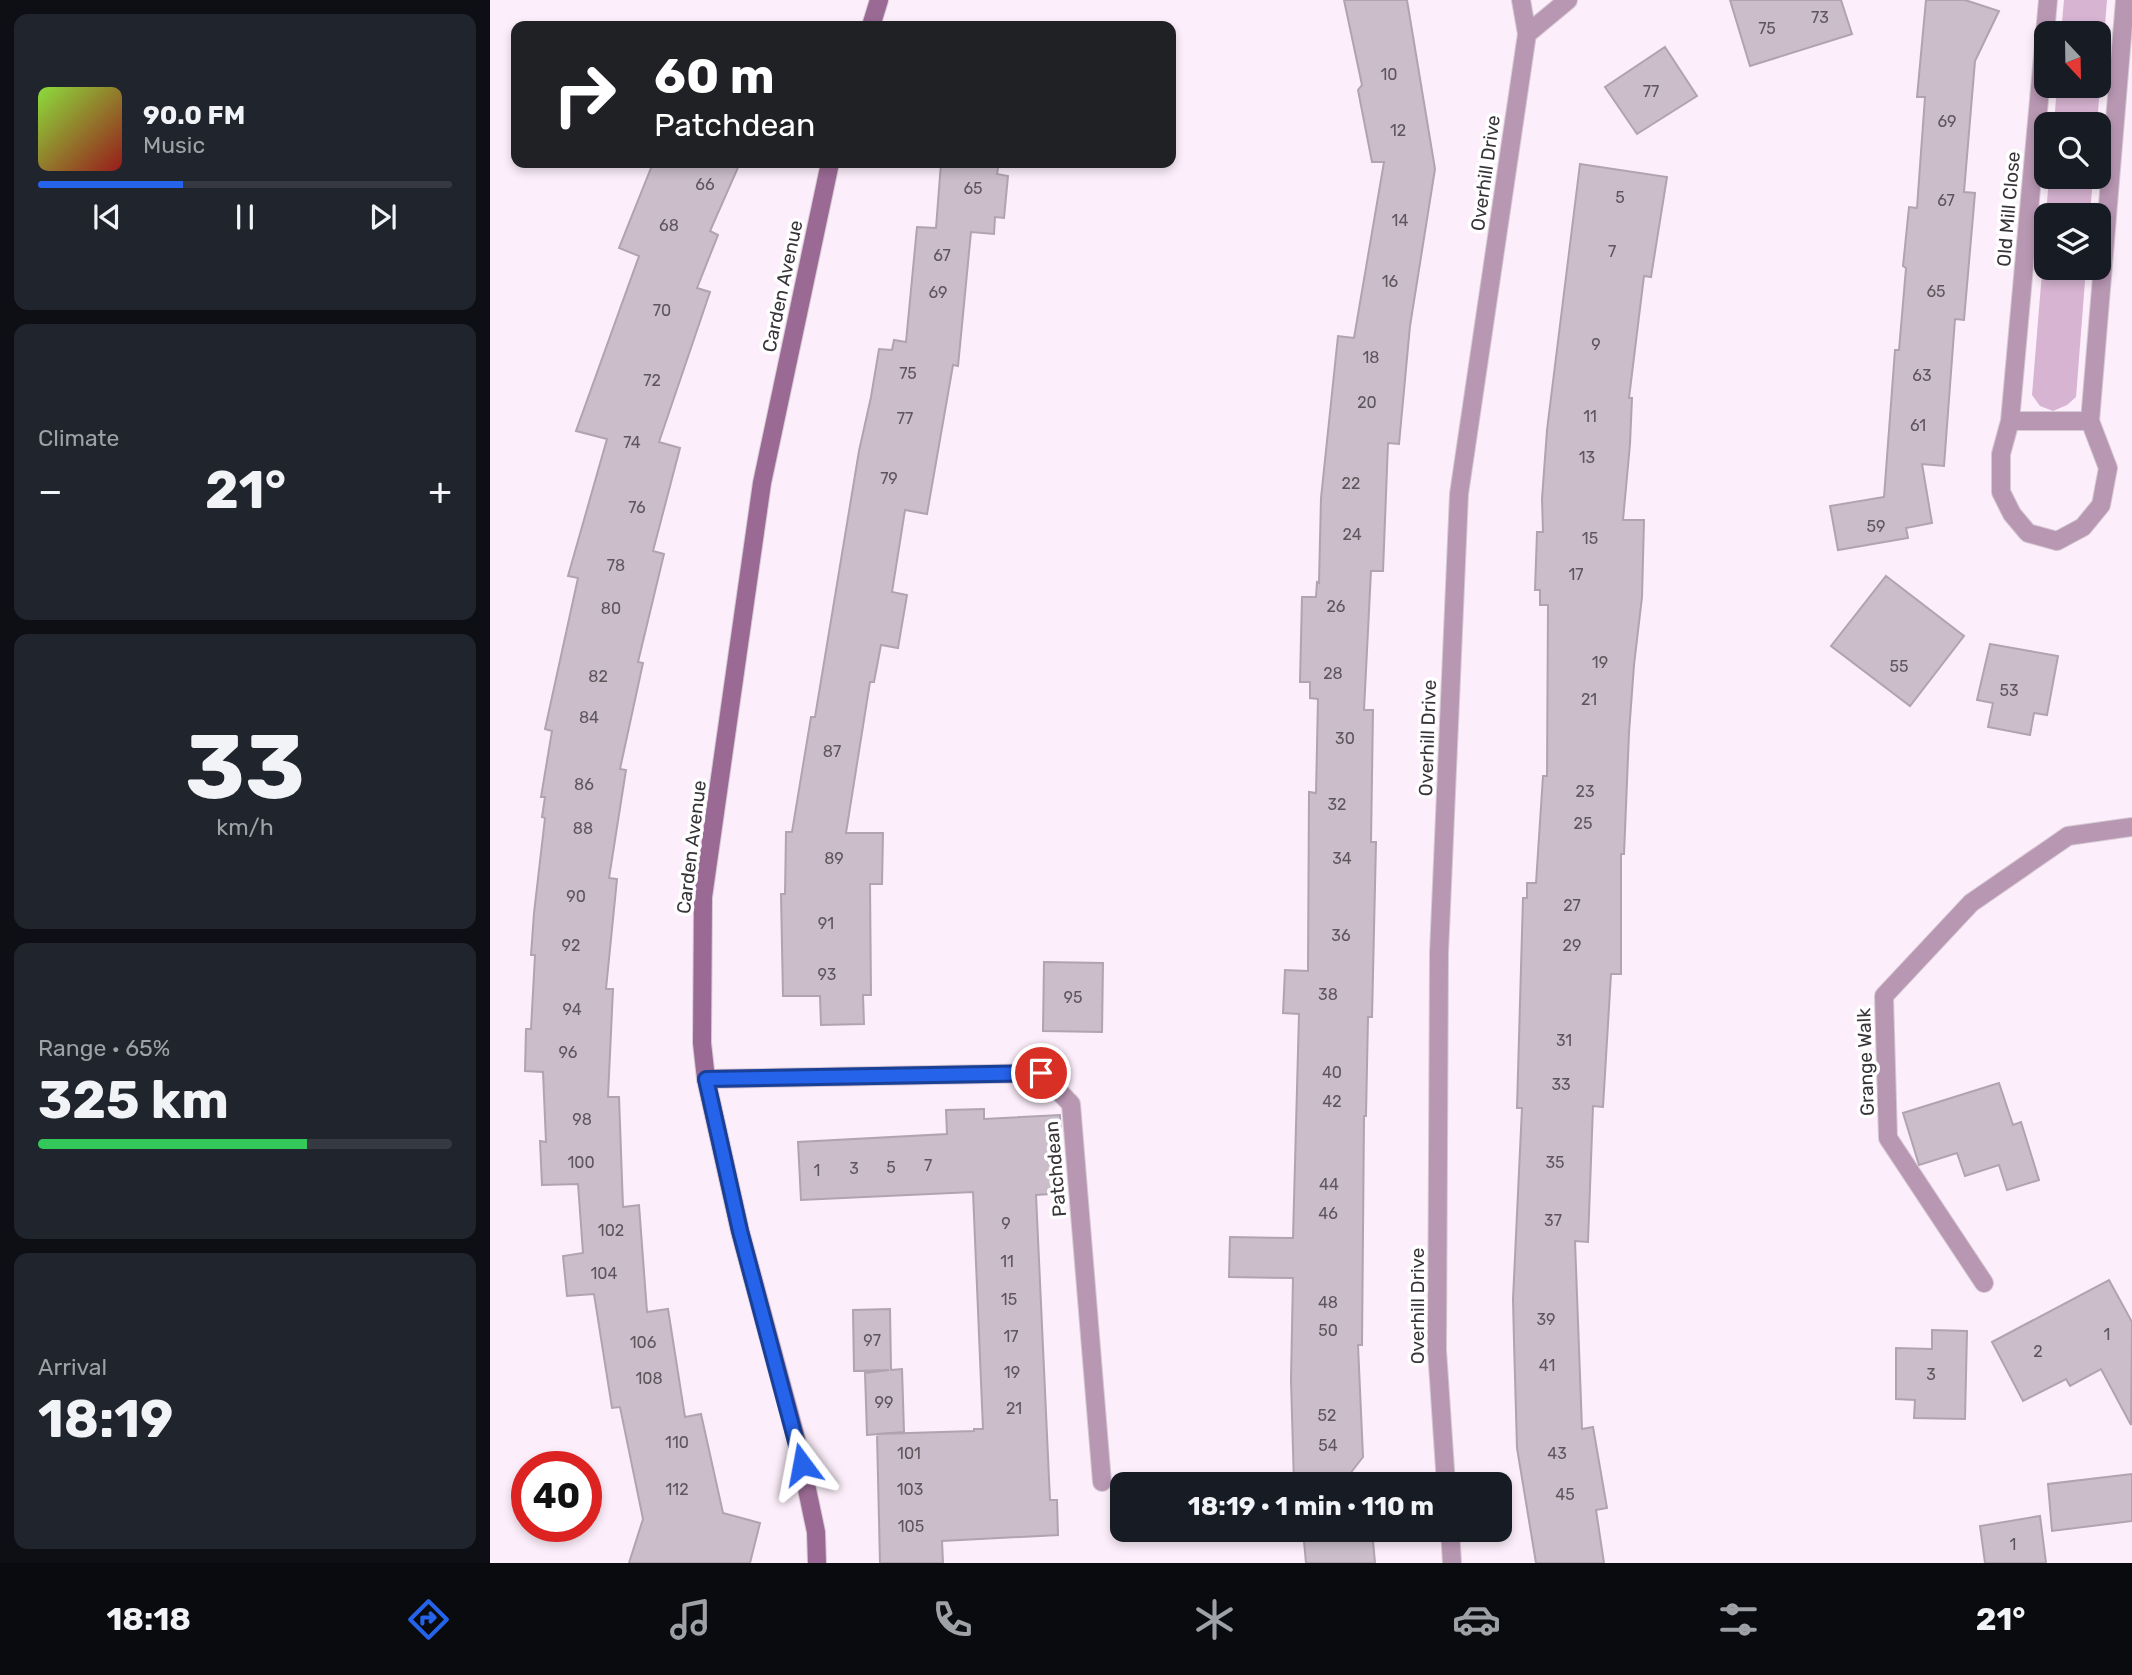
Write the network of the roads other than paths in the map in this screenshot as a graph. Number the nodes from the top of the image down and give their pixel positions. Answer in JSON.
{"nodes":[{"id":1,"x":879,"y":0,"type":"edge"},
{"id":2,"x":1521,"y":0,"type":"edge"},
{"id":3,"x":1568,"y":0,"type":"edge"},
{"id":4,"x":2048,"y":0,"type":"edge"},
{"id":5,"x":2125,"y":0,"type":"edge"},
{"id":6,"x":873,"y":21,"type":"edge"},
{"id":7,"x":1527,"y":34,"type":"junction"},
{"id":8,"x":829,"y":168,"type":"edge"},
{"id":9,"x":2010,"y":421,"type":"junction"},
{"id":10,"x":2090,"y":421,"type":"junction"},
{"id":11,"x":2132,"y":827,"type":"edge"},
{"id":12,"x":706,"y":1079,"type":"junction"},
{"id":13,"x":1984,"y":1283,"type":"dead end"},
{"id":14,"x":1445,"y":1472,"type":"edge"},
{"id":15,"x":1102,"y":1482,"type":"dead end"},
{"id":16,"x":816,"y":1532,"type":"junction"},
{"id":17,"x":1451,"y":1542,"type":"edge"},
{"id":18,"x":806,"y":1563,"type":"edge"},
{"id":19,"x":817,"y":1563,"type":"edge"},
{"id":20,"x":1452,"y":1563,"type":"edge"}],
"edges":[{"from":1,"to":6,"type":"street"},
{"from":2,"to":7,"type":"street","name":"Overhill Drive"},
{"from":3,"to":7,"type":"street"},
{"from":4,"to":9,"type":"street","name":"Old Mill Close"},
{"from":5,"to":10,"type":"street","name":"Old Mill Close"},
{"from":7,"to":14,"type":"street","name":"Overhill Drive"},
{"from":8,"to":12,"type":"street","name":"Carden Avenue"},
{"from":9,"to":10,"type":"street"},
{"from":9,"to":10,"type":"street","name":"Old Mill Close"},
{"from":11,"to":13,"type":"street","name":"Grange Walk"},
{"from":12,"to":15,"type":"street","name":"Patchdean"},
{"from":12,"to":16,"type":"street","name":"Carden Avenue"},
{"from":16,"to":18,"type":"street","name":"Carden Avenue"},
{"from":16,"to":19,"type":"street","name":"Carden Avenue"},
{"from":17,"to":20,"type":"street"}]}
